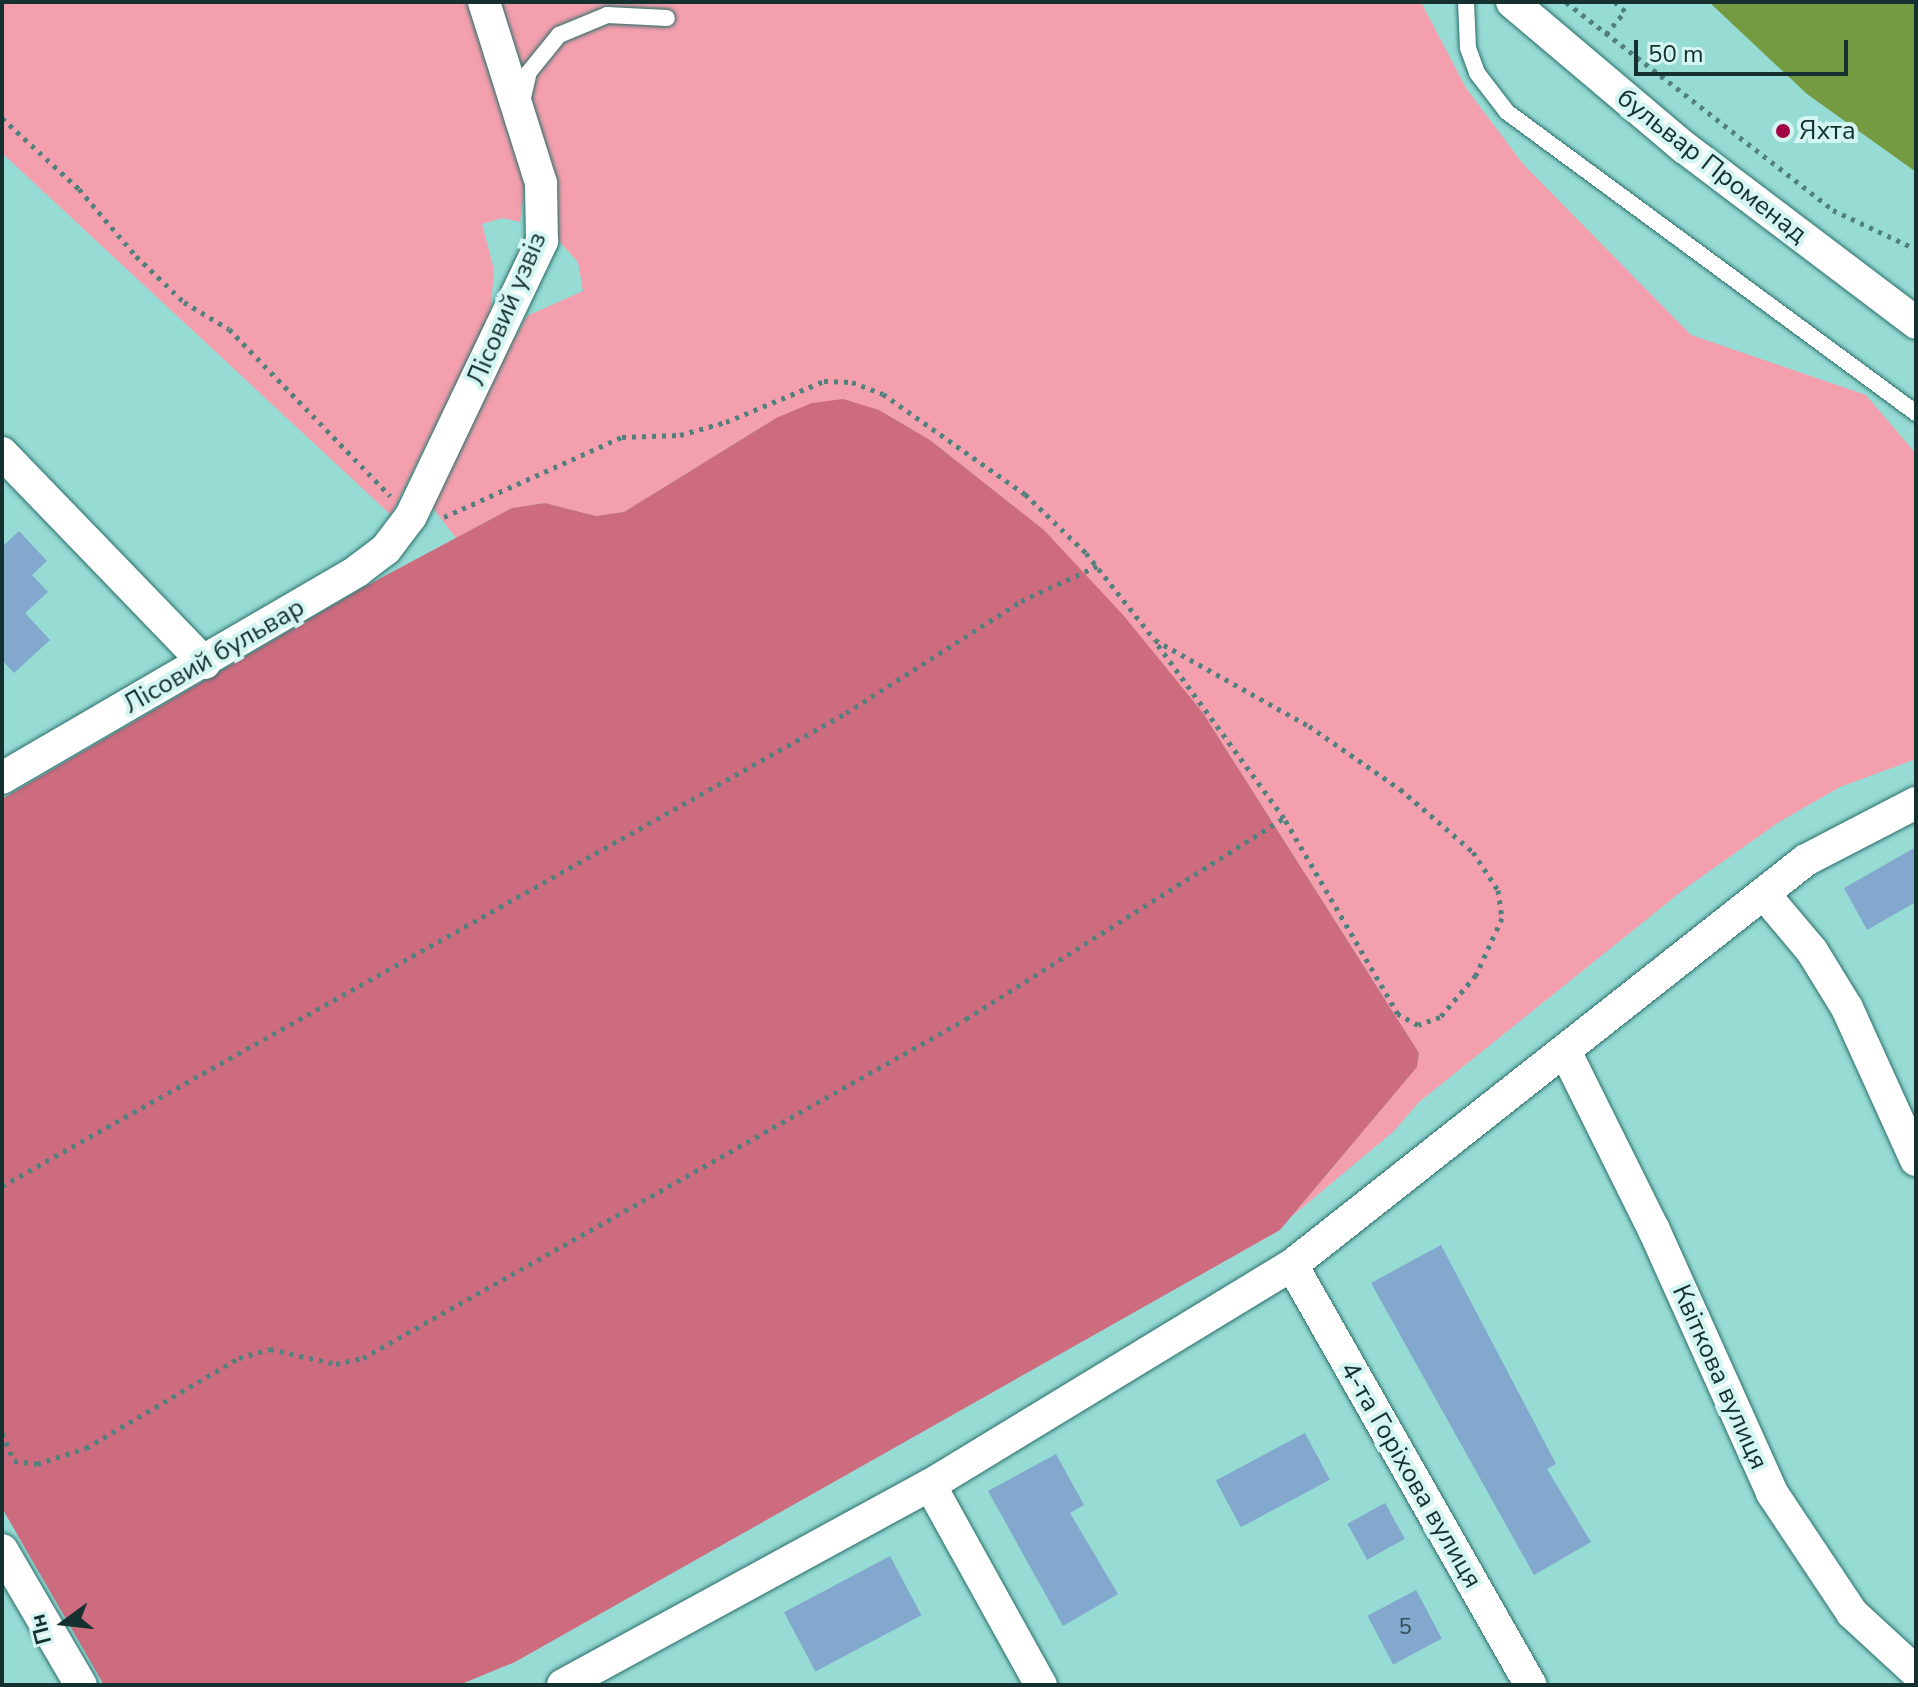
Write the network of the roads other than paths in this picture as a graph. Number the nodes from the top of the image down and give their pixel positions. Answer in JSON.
{"nodes":[{"id":1,"x":484,"y":2,"type":"edge"},
{"id":2,"x":1466,"y":2,"type":"edge"},
{"id":3,"x":1512,"y":2,"type":"edge"},
{"id":4,"x":667,"y":18,"type":"dead end"},
{"id":5,"x":519,"y":115,"type":"junction"},
{"id":6,"x":1916,"y":323,"type":"edge"},
{"id":7,"x":1916,"y":413,"type":"edge"},
{"id":8,"x":2,"y":453,"type":"edge"},
{"id":9,"x":411,"y":516,"type":"joint"},
{"id":10,"x":205,"y":663,"type":"junction"},
{"id":11,"x":2,"y":778,"type":"edge"},
{"id":12,"x":1916,"y":803,"type":"edge"},
{"id":13,"x":1764,"y":894,"type":"junction"},
{"id":14,"x":1566,"y":1053,"type":"junction"},
{"id":15,"x":1916,"y":1160,"type":"edge"},
{"id":16,"x":1292,"y":1265,"type":"junction"},
{"id":17,"x":930,"y":1485,"type":"junction"},
{"id":18,"x":2,"y":1550,"type":"edge"},
{"id":19,"x":1916,"y":1672,"type":"edge"},
{"id":20,"x":81,"y":1685,"type":"edge"},
{"id":21,"x":563,"y":1685,"type":"edge"},
{"id":22,"x":1041,"y":1685,"type":"edge"},
{"id":23,"x":1531,"y":1685,"type":"edge"}],
"edges":[{"from":1,"to":5,"type":"street","name":"Лісовий узвіз"},
{"from":2,"to":7,"type":"lane"},
{"from":3,"to":6,"type":"street","name":"бульвар Променад"},
{"from":4,"to":5,"type":"lane"},
{"from":5,"to":9,"type":"street","name":"Лісовий узвіз"},
{"from":8,"to":10,"type":"street"},
{"from":9,"to":10,"type":"street","name":"Лісовий бульвар"},
{"from":10,"to":11,"type":"street","name":"Лісовий бульвар"},
{"from":12,"to":13,"type":"street"},
{"from":13,"to":14,"type":"street"},
{"from":13,"to":15,"type":"street"},
{"from":14,"to":16,"type":"street"},
{"from":14,"to":19,"type":"street","name":"Квіткова вулиця"},
{"from":16,"to":17,"type":"street"},
{"from":16,"to":23,"type":"street","name":"4-та Горіхова вулиця"},
{"from":17,"to":21,"type":"street"},
{"from":17,"to":22,"type":"street"},
{"from":18,"to":20,"type":"street"}]}
